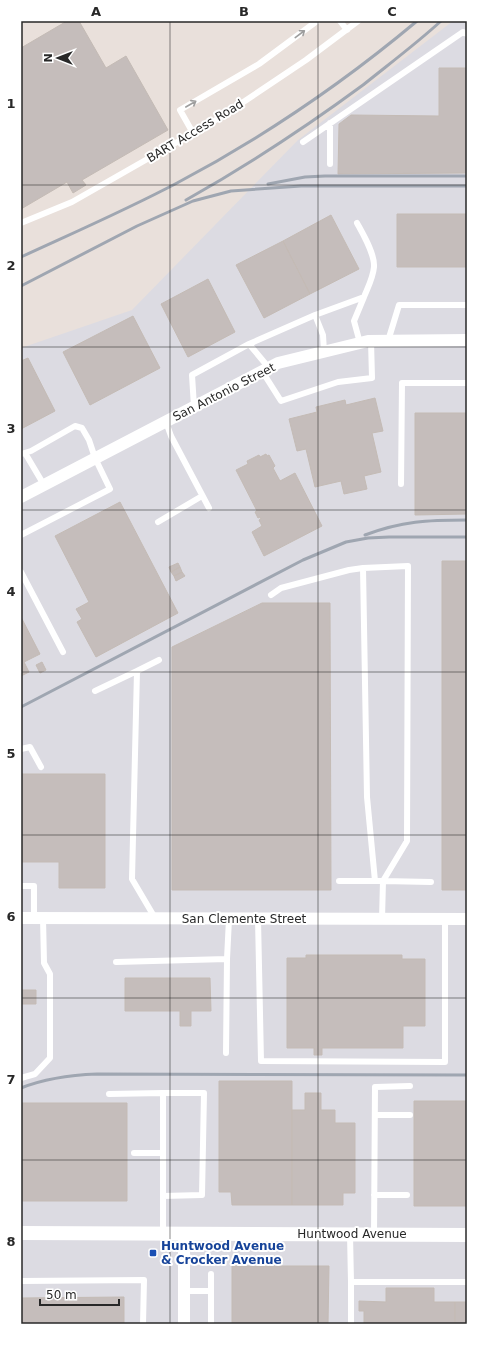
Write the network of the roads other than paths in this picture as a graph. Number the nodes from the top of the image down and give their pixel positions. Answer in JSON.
{"nodes":[{"id":1,"x":317,"y":21,"type":"edge"},
{"id":2,"x":340,"y":21,"type":"edge"},
{"id":3,"x":358,"y":21,"type":"edge"},
{"id":4,"x":346,"y":30,"type":"junction"},
{"id":5,"x":467,"y":34,"type":"edge"},
{"id":6,"x":330,"y":123,"type":"junction"},
{"id":7,"x":193,"y":133,"type":"junction"},
{"id":8,"x":303,"y":142,"type":"dead end"},
{"id":9,"x":330,"y":164,"type":"dead end"},
{"id":10,"x":21,"y":223,"type":"edge"},
{"id":11,"x":357,"y":223,"type":"dead end"},
{"id":12,"x":364,"y":297,"type":"junction"},
{"id":13,"x":467,"y":304,"type":"edge"},
{"id":14,"x":315,"y":315,"type":"junction"},
{"id":15,"x":467,"y":340,"type":"edge"},
{"id":16,"x":388,"y":341,"type":"junction"},
{"id":17,"x":366,"y":342,"type":"junction"},
{"id":18,"x":249,"y":344,"type":"junction"},
{"id":19,"x":324,"y":352,"type":"junction"},
{"id":20,"x":266,"y":370,"type":"junction"},
{"id":21,"x":467,"y":383,"type":"edge"},
{"id":22,"x":194,"y":407,"type":"junction"},
{"id":23,"x":166,"y":422,"type":"junction"},
{"id":24,"x":23,"y":453,"type":"edge"},
{"id":25,"x":95,"y":458,"type":"junction"},
{"id":26,"x":401,"y":484,"type":"dead end"},
{"id":27,"x":44,"y":485,"type":"junction"},
{"id":28,"x":202,"y":496,"type":"junction"},
{"id":29,"x":21,"y":497,"type":"edge"},
{"id":30,"x":209,"y":508,"type":"dead end"},
{"id":31,"x":158,"y":522,"type":"dead end"},
{"id":32,"x":21,"y":535,"type":"edge"},
{"id":33,"x":363,"y":568,"type":"junction"},
{"id":34,"x":21,"y":572,"type":"edge"},
{"id":35,"x":271,"y":595,"type":"dead end"},
{"id":36,"x":64,"y":652,"type":"dead end"},
{"id":37,"x":159,"y":660,"type":"dead end"},
{"id":38,"x":137,"y":671,"type":"junction"},
{"id":39,"x":95,"y":692,"type":"dead end"},
{"id":40,"x":21,"y":749,"type":"edge"},
{"id":41,"x":41,"y":767,"type":"dead end"},
{"id":42,"x":339,"y":881,"type":"dead end"},
{"id":43,"x":375,"y":881,"type":"junction"},
{"id":44,"x":383,"y":881,"type":"junction"},
{"id":45,"x":431,"y":882,"type":"dead end"},
{"id":46,"x":21,"y":886,"type":"edge"},
{"id":47,"x":21,"y":918,"type":"edge"},
{"id":48,"x":39,"y":918,"type":"junction"},
{"id":49,"x":155,"y":918,"type":"junction"},
{"id":50,"x":229,"y":919,"type":"junction"},
{"id":51,"x":258,"y":919,"type":"junction"},
{"id":52,"x":382,"y":919,"type":"junction"},
{"id":53,"x":445,"y":919,"type":"junction"},
{"id":54,"x":467,"y":919,"type":"edge"},
{"id":55,"x":227,"y":959,"type":"junction"},
{"id":56,"x":116,"y":962,"type":"dead end"},
{"id":57,"x":226,"y":1052,"type":"dead end"},
{"id":58,"x":21,"y":1078,"type":"edge"},
{"id":59,"x":410,"y":1086,"type":"dead end"},
{"id":60,"x":163,"y":1093,"type":"junction"},
{"id":61,"x":109,"y":1094,"type":"dead end"},
{"id":62,"x":375,"y":1115,"type":"junction"},
{"id":63,"x":410,"y":1115,"type":"dead end"},
{"id":64,"x":134,"y":1153,"type":"dead end"},
{"id":65,"x":163,"y":1153,"type":"junction"},
{"id":66,"x":374,"y":1195,"type":"junction"},
{"id":67,"x":406,"y":1195,"type":"dead end"},
{"id":68,"x":163,"y":1196,"type":"junction"},
{"id":69,"x":21,"y":1233,"type":"edge"},
{"id":70,"x":162,"y":1234,"type":"junction"},
{"id":71,"x":184,"y":1234,"type":"junction"},
{"id":72,"x":350,"y":1234,"type":"junction"},
{"id":73,"x":374,"y":1234,"type":"junction"},
{"id":74,"x":467,"y":1235,"type":"edge"},
{"id":75,"x":211,"y":1274,"type":"dead end"},
{"id":76,"x":21,"y":1281,"type":"edge"},
{"id":77,"x":351,"y":1282,"type":"junction"},
{"id":78,"x":467,"y":1282,"type":"edge"},
{"id":79,"x":184,"y":1291,"type":"junction"},
{"id":80,"x":211,"y":1291,"type":"junction"},
{"id":81,"x":143,"y":1324,"type":"edge"},
{"id":82,"x":184,"y":1324,"type":"edge"},
{"id":83,"x":211,"y":1324,"type":"edge"},
{"id":84,"x":351,"y":1324,"type":"edge"}],
"edges":[{"from":7,"to":1,"type":"lane","one_way":true},
{"from":2,"to":4,"type":"lane"},
{"from":3,"to":4,"type":"lane","name":"BART Access Road"},
{"from":4,"to":7,"type":"lane","name":"BART Access Road"},
{"from":5,"to":6,"type":"lane"},
{"from":6,"to":8,"type":"lane"},
{"from":6,"to":9,"type":"lane"},
{"from":7,"to":10,"type":"lane","name":"BART Access Road"},
{"from":11,"to":12,"type":"lane"},
{"from":12,"to":14,"type":"lane"},
{"from":12,"to":17,"type":"lane"},
{"from":13,"to":16,"type":"lane"},
{"from":14,"to":18,"type":"lane"},
{"from":14,"to":19,"type":"lane"},
{"from":15,"to":16,"type":"street","name":"San Antonio Street"},
{"from":16,"to":17,"type":"street","name":"San Antonio Street"},
{"from":17,"to":19,"type":"street","name":"San Antonio Street"},
{"from":17,"to":20,"type":"lane"},
{"from":18,"to":20,"type":"lane"},
{"from":18,"to":22,"type":"lane"},
{"from":19,"to":20,"type":"street","name":"San Antonio Street"},
{"from":20,"to":22,"type":"street","name":"San Antonio Street"},
{"from":21,"to":26,"type":"lane"},
{"from":22,"to":23,"type":"street","name":"San Antonio Street"},
{"from":23,"to":25,"type":"street","name":"San Antonio Street"},
{"from":23,"to":28,"type":"lane"},
{"from":24,"to":25,"type":"lane"},
{"from":24,"to":27,"type":"lane"},
{"from":25,"to":27,"type":"street","name":"San Antonio Street"},
{"from":25,"to":32,"type":"lane"},
{"from":27,"to":29,"type":"street","name":"San Antonio Street"},
{"from":28,"to":30,"type":"lane"},
{"from":28,"to":31,"type":"lane"},
{"from":33,"to":35,"type":"lane"},
{"from":33,"to":43,"type":"lane"},
{"from":33,"to":44,"type":"lane"},
{"from":34,"to":36,"type":"lane"},
{"from":37,"to":38,"type":"lane"},
{"from":38,"to":39,"type":"lane"},
{"from":38,"to":49,"type":"lane"},
{"from":40,"to":41,"type":"lane"},
{"from":42,"to":43,"type":"lane"},
{"from":43,"to":44,"type":"lane"},
{"from":44,"to":45,"type":"lane"},
{"from":44,"to":52,"type":"lane"},
{"from":46,"to":48,"type":"lane"},
{"from":47,"to":48,"type":"street","name":"San Clemente Street"},
{"from":48,"to":49,"type":"street","name":"San Clemente Street"},
{"from":48,"to":58,"type":"lane"},
{"from":49,"to":50,"type":"street","name":"San Clemente Street"},
{"from":50,"to":51,"type":"street","name":"San Clemente Street"},
{"from":50,"to":55,"type":"lane"},
{"from":51,"to":52,"type":"street","name":"San Clemente Street"},
{"from":51,"to":53,"type":"lane"},
{"from":52,"to":53,"type":"street","name":"San Clemente Street"},
{"from":53,"to":54,"type":"street","name":"San Clemente Street"},
{"from":55,"to":56,"type":"lane"},
{"from":55,"to":57,"type":"lane"},
{"from":59,"to":62,"type":"lane"},
{"from":60,"to":61,"type":"lane"},
{"from":60,"to":65,"type":"lane"},
{"from":60,"to":68,"type":"lane"},
{"from":62,"to":63,"type":"lane"},
{"from":62,"to":66,"type":"lane"},
{"from":64,"to":65,"type":"lane"},
{"from":65,"to":68,"type":"lane"},
{"from":66,"to":67,"type":"lane"},
{"from":66,"to":73,"type":"lane"},
{"from":68,"to":70,"type":"lane"},
{"from":69,"to":70,"type":"street","name":"Huntwood Avenue"},
{"from":70,"to":71,"type":"street","name":"Huntwood Avenue"},
{"from":71,"to":72,"type":"street","name":"Huntwood Avenue"},
{"from":71,"to":79,"type":"street"},
{"from":72,"to":73,"type":"street","name":"Huntwood Avenue"},
{"from":72,"to":77,"type":"lane"},
{"from":73,"to":74,"type":"street","name":"Huntwood Avenue"},
{"from":75,"to":80,"type":"lane"},
{"from":76,"to":81,"type":"lane"},
{"from":77,"to":78,"type":"lane"},
{"from":77,"to":84,"type":"lane"},
{"from":79,"to":80,"type":"lane"},
{"from":79,"to":82,"type":"street"},
{"from":80,"to":83,"type":"lane"}]}
